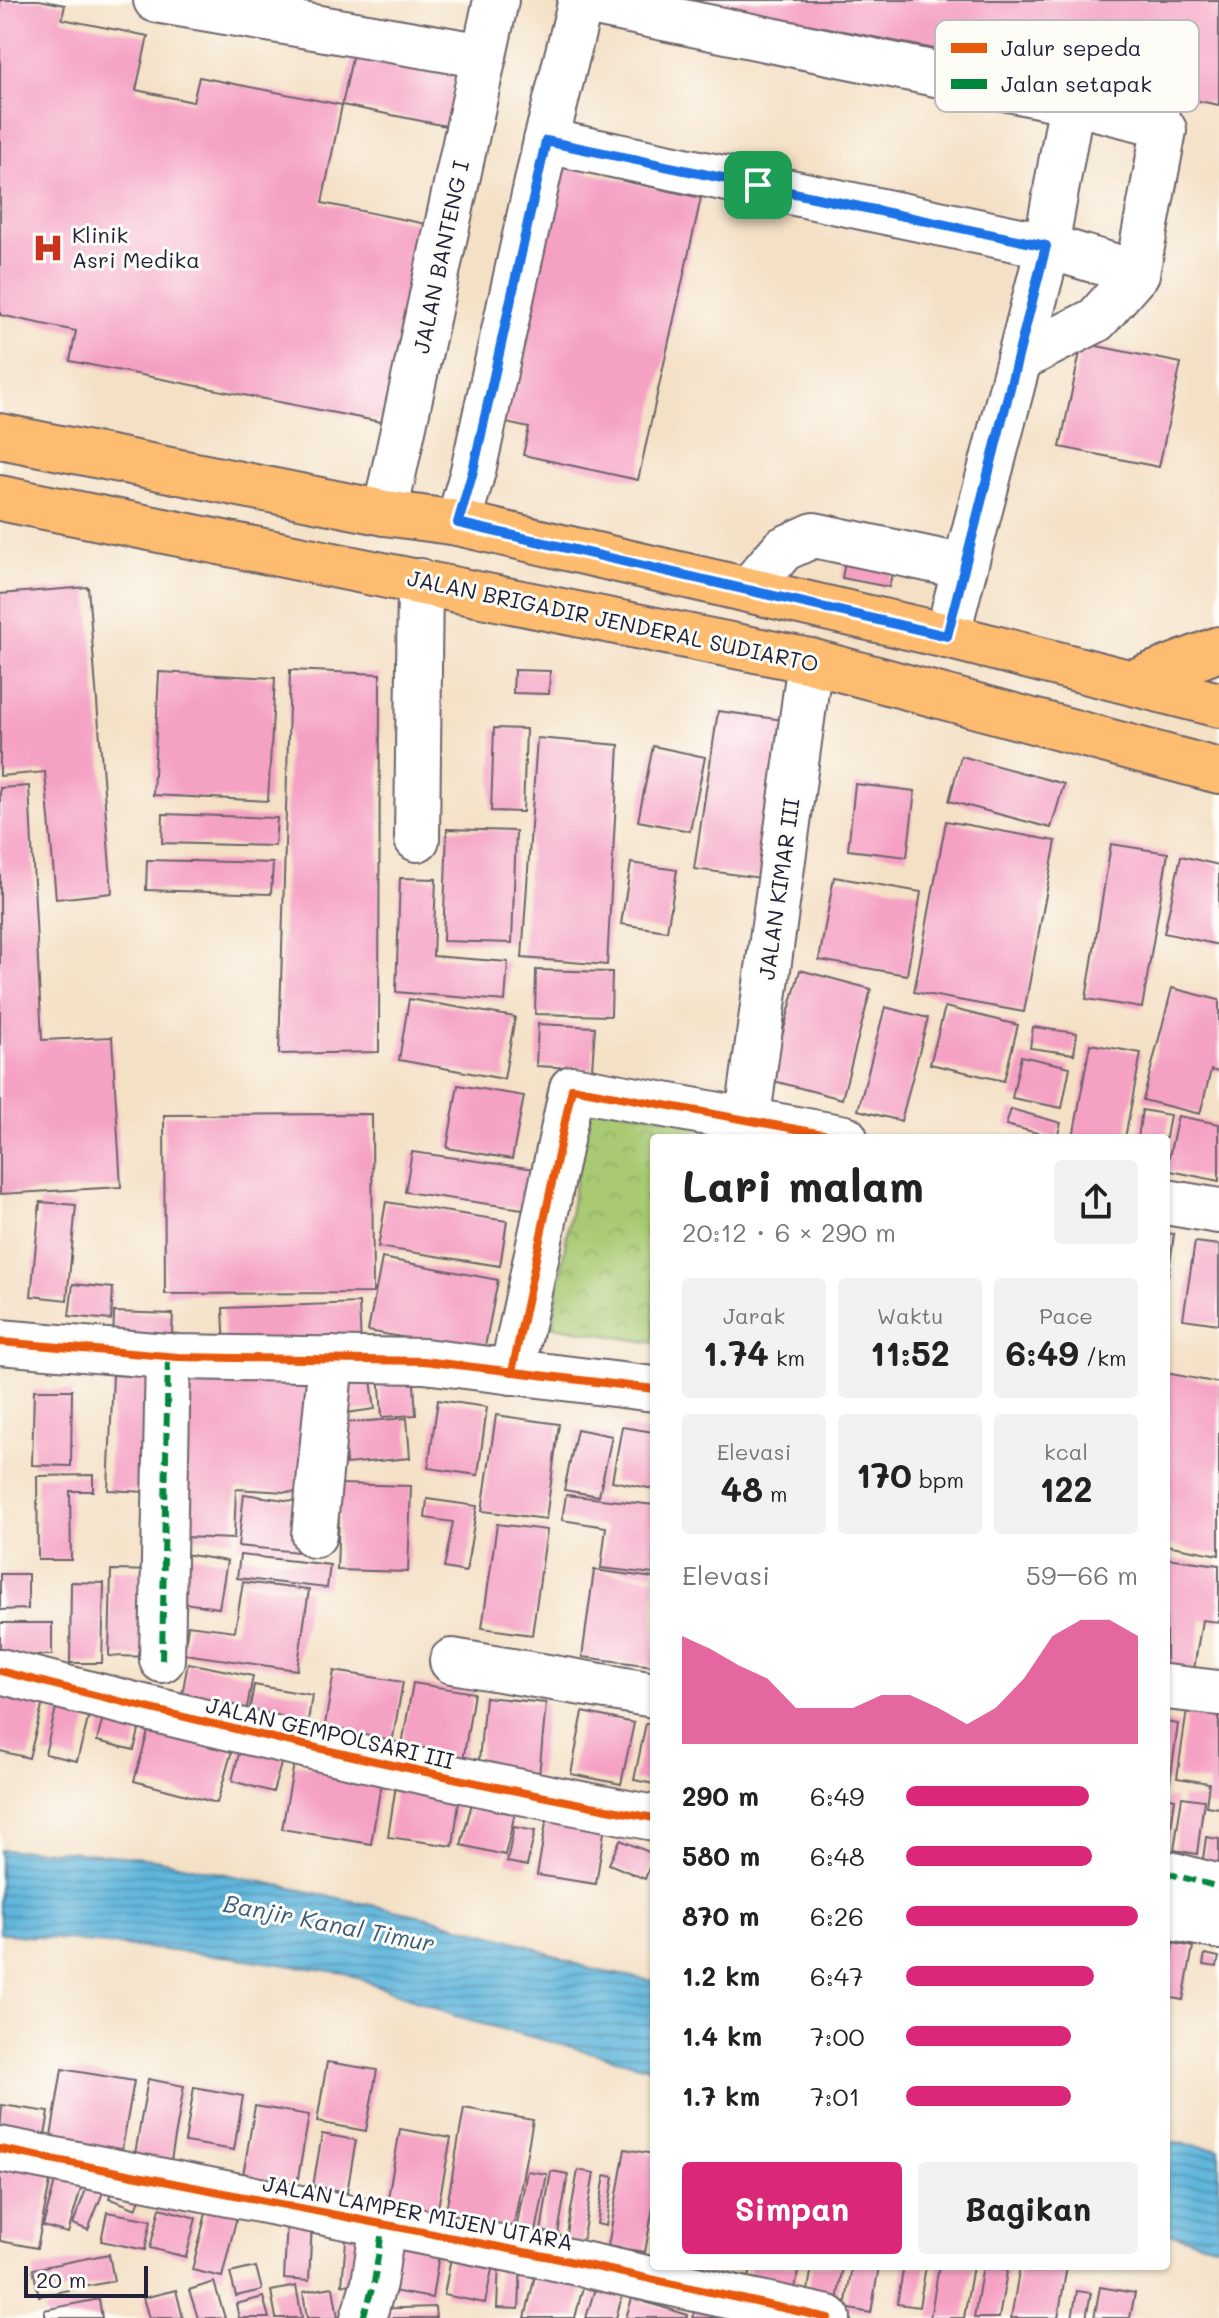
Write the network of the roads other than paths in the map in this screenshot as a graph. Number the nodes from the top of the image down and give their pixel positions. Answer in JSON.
{"nodes":[{"id":1,"x":156,"y":0,"type":"edge"},
{"id":2,"x":496,"y":0,"type":"edge"},
{"id":3,"x":581,"y":0,"type":"edge"},
{"id":4,"x":484,"y":56,"type":"junction"},
{"id":5,"x":935,"y":74,"type":"edge"},
{"id":6,"x":1070,"y":112,"type":"edge"},
{"id":7,"x":1112,"y":112,"type":"edge"},
{"id":8,"x":546,"y":141,"type":"junction"},
{"id":9,"x":1046,"y":246,"type":"junction"},
{"id":10,"x":1137,"y":273,"type":"junction"},
{"id":11,"x":1019,"y":359,"type":"junction"},
{"id":12,"x":0,"y":436,"type":"edge"},
{"id":13,"x":0,"y":498,"type":"edge"},
{"id":14,"x":385,"y":513,"type":"junction"},
{"id":15,"x":458,"y":523,"type":"junction"},
{"id":16,"x":965,"y":567,"type":"junction"},
{"id":17,"x":420,"y":581,"type":"junction"},
{"id":18,"x":748,"y":590,"type":"junction"},
{"id":19,"x":947,"y":636,"type":"junction"},
{"id":20,"x":1219,"y":649,"type":"edge"},
{"id":21,"x":810,"y":661,"type":"junction"},
{"id":22,"x":1133,"y":682,"type":"junction"},
{"id":23,"x":1219,"y":705,"type":"edge"},
{"id":24,"x":1219,"y":771,"type":"edge"},
{"id":25,"x":417,"y":839,"type":"dead end"},
{"id":26,"x":746,"y":1128,"type":"edge"},
{"id":27,"x":805,"y":1134,"type":"edge"},
{"id":28,"x":1170,"y":1203,"type":"edge"},
{"id":29,"x":1219,"y":1211,"type":"edge"},
{"id":30,"x":0,"y":1342,"type":"edge"},
{"id":31,"x":173,"y":1356,"type":"junction"},
{"id":32,"x":331,"y":1359,"type":"junction"},
{"id":33,"x":512,"y":1372,"type":"junction"},
{"id":34,"x":650,"y":1389,"type":"edge"},
{"id":35,"x":314,"y":1535,"type":"dead end"},
{"id":36,"x":162,"y":1660,"type":"dead end"},
{"id":37,"x":452,"y":1661,"type":"dead end"},
{"id":38,"x":0,"y":1671,"type":"edge"},
{"id":39,"x":1170,"y":1687,"type":"edge"},
{"id":40,"x":1219,"y":1693,"type":"edge"},
{"id":41,"x":650,"y":1694,"type":"edge"},
{"id":42,"x":650,"y":1817,"type":"edge"},
{"id":43,"x":1170,"y":1874,"type":"edge"},
{"id":44,"x":1219,"y":1887,"type":"edge"},
{"id":45,"x":1170,"y":1918,"type":"edge"},
{"id":46,"x":1219,"y":1927,"type":"edge"},
{"id":47,"x":0,"y":2149,"type":"edge"},
{"id":48,"x":383,"y":2224,"type":"junction"},
{"id":49,"x":363,"y":2318,"type":"edge"},
{"id":50,"x":828,"y":2318,"type":"edge"}],
"edges":[{"from":1,"to":4,"type":"street"},
{"from":2,"to":4,"type":"street","name":"JALAN BANTENG I"},
{"from":3,"to":5,"type":"street"},
{"from":3,"to":8,"type":"street"},
{"from":4,"to":14,"type":"street","name":"JALAN BANTENG I"},
{"from":6,"to":9,"type":"street"},
{"from":7,"to":10,"type":"street"},
{"from":8,"to":9,"type":"street"},
{"from":8,"to":15,"type":"street"},
{"from":9,"to":10,"type":"street"},
{"from":9,"to":11,"type":"street"},
{"from":10,"to":11,"type":"street"},
{"from":11,"to":16,"type":"street"},
{"from":12,"to":14,"type":"main road"},
{"from":13,"to":17,"type":"main road","name":"JALAN BRIGADIR JENDERAL SUDIARTO"},
{"from":14,"to":15,"type":"main road"},
{"from":15,"to":18,"type":"main road"},
{"from":16,"to":18,"type":"street"},
{"from":16,"to":19,"type":"street"},
{"from":17,"to":21,"type":"main road","name":"JALAN BRIGADIR JENDERAL SUDIARTO"},
{"from":17,"to":25,"type":"street"},
{"from":18,"to":19,"type":"main road"},
{"from":19,"to":22,"type":"main road"},
{"from":20,"to":22,"type":"main road"},
{"from":21,"to":24,"type":"main road","name":"JALAN BRIGADIR JENDERAL SUDIARTO"},
{"from":21,"to":26,"type":"street","name":"JALAN KIMAR III"},
{"from":22,"to":23,"type":"main road"},
{"from":26,"to":27,"type":"street"},
{"from":26,"to":33,"type":"street"},
{"from":28,"to":29,"type":"street"},
{"from":30,"to":31,"type":"street"},
{"from":31,"to":32,"type":"street"},
{"from":31,"to":36,"type":"street"},
{"from":32,"to":33,"type":"street"},
{"from":32,"to":35,"type":"street"},
{"from":33,"to":34,"type":"street"},
{"from":37,"to":41,"type":"street"},
{"from":38,"to":42,"type":"street","name":"JALAN GEMPOLSARI III"},
{"from":39,"to":40,"type":"street"},
{"from":43,"to":44,"type":"street"},
{"from":45,"to":46,"type":"street"},
{"from":47,"to":48,"type":"street","name":"JALAN LAMPER MIJEN UTARA"},
{"from":48,"to":49,"type":"street"},
{"from":48,"to":50,"type":"street","name":"JALAN LAMPER MIJEN UTARA"}]}
